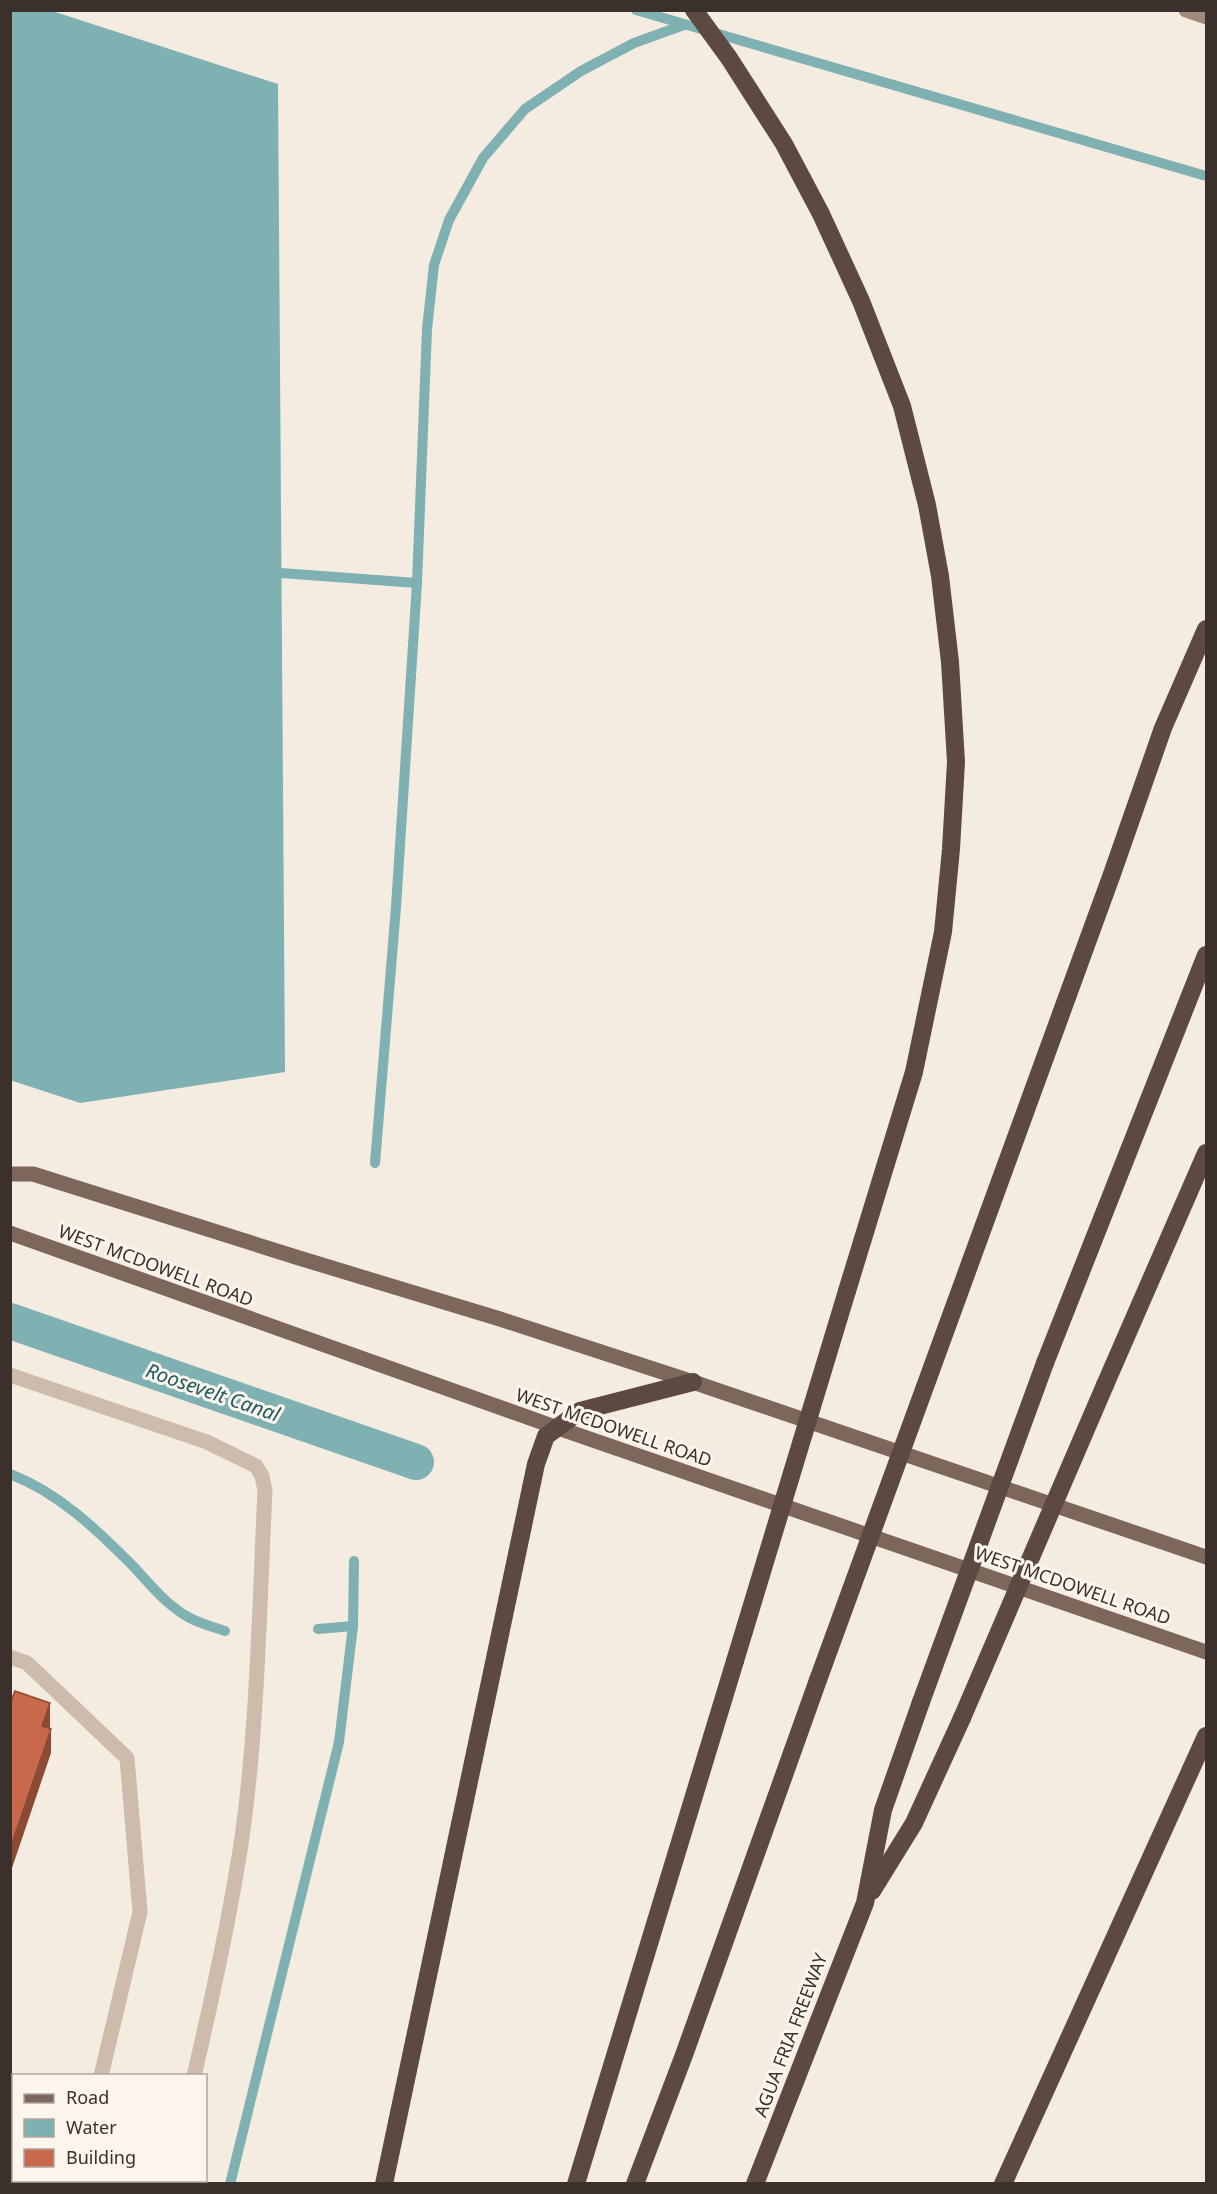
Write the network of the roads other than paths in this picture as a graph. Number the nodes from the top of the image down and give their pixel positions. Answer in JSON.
{"nodes":[{"id":1,"x":693,"y":10,"type":"edge"},
{"id":2,"x":1185,"y":10,"type":"edge"},
{"id":3,"x":1206,"y":17,"type":"edge"},
{"id":4,"x":1206,"y":629,"type":"edge"},
{"id":5,"x":1206,"y":956,"type":"edge"},
{"id":6,"x":1206,"y":1153,"type":"edge"},
{"id":7,"x":10,"y":1174,"type":"edge"},
{"id":8,"x":10,"y":1233,"type":"edge"},
{"id":9,"x":10,"y":1375,"type":"edge"},
{"id":10,"x":693,"y":1382,"type":"junction"},
{"id":11,"x":555,"y":1427,"type":"junction"},
{"id":12,"x":1206,"y":1557,"type":"edge"},
{"id":13,"x":1206,"y":1652,"type":"edge"},
{"id":14,"x":10,"y":1657,"type":"edge"},
{"id":15,"x":1206,"y":1736,"type":"edge"},
{"id":16,"x":865,"y":1903,"type":"junction"},
{"id":17,"x":102,"y":2074,"type":"edge"},
{"id":18,"x":194,"y":2074,"type":"edge"},
{"id":19,"x":384,"y":2184,"type":"edge"},
{"id":20,"x":576,"y":2184,"type":"edge"},
{"id":21,"x":635,"y":2184,"type":"edge"},
{"id":22,"x":755,"y":2184,"type":"edge"},
{"id":23,"x":1003,"y":2184,"type":"edge"}],
"edges":[{"from":1,"to":20,"type":"highway","bridge":true},
{"from":2,"to":3,"type":"main road"},
{"from":4,"to":21,"type":"highway","bridge":true},
{"from":5,"to":16,"type":"highway","bridge":true},
{"from":6,"to":16,"type":"highway","bridge":true},
{"from":7,"to":10,"type":"main road"},
{"from":8,"to":11,"type":"main road","name":"WEST MCDOWELL ROAD"},
{"from":9,"to":18,"type":"lane"},
{"from":10,"to":11,"type":"highway"},
{"from":10,"to":12,"type":"main road"},
{"from":11,"to":13,"type":"main road","name":"WEST MCDOWELL ROAD"},
{"from":11,"to":19,"type":"highway"},
{"from":14,"to":17,"type":"lane"},
{"from":15,"to":23,"type":"highway"},
{"from":16,"to":22,"type":"highway","name":"AGUA FRIA FREEWAY"}]}
